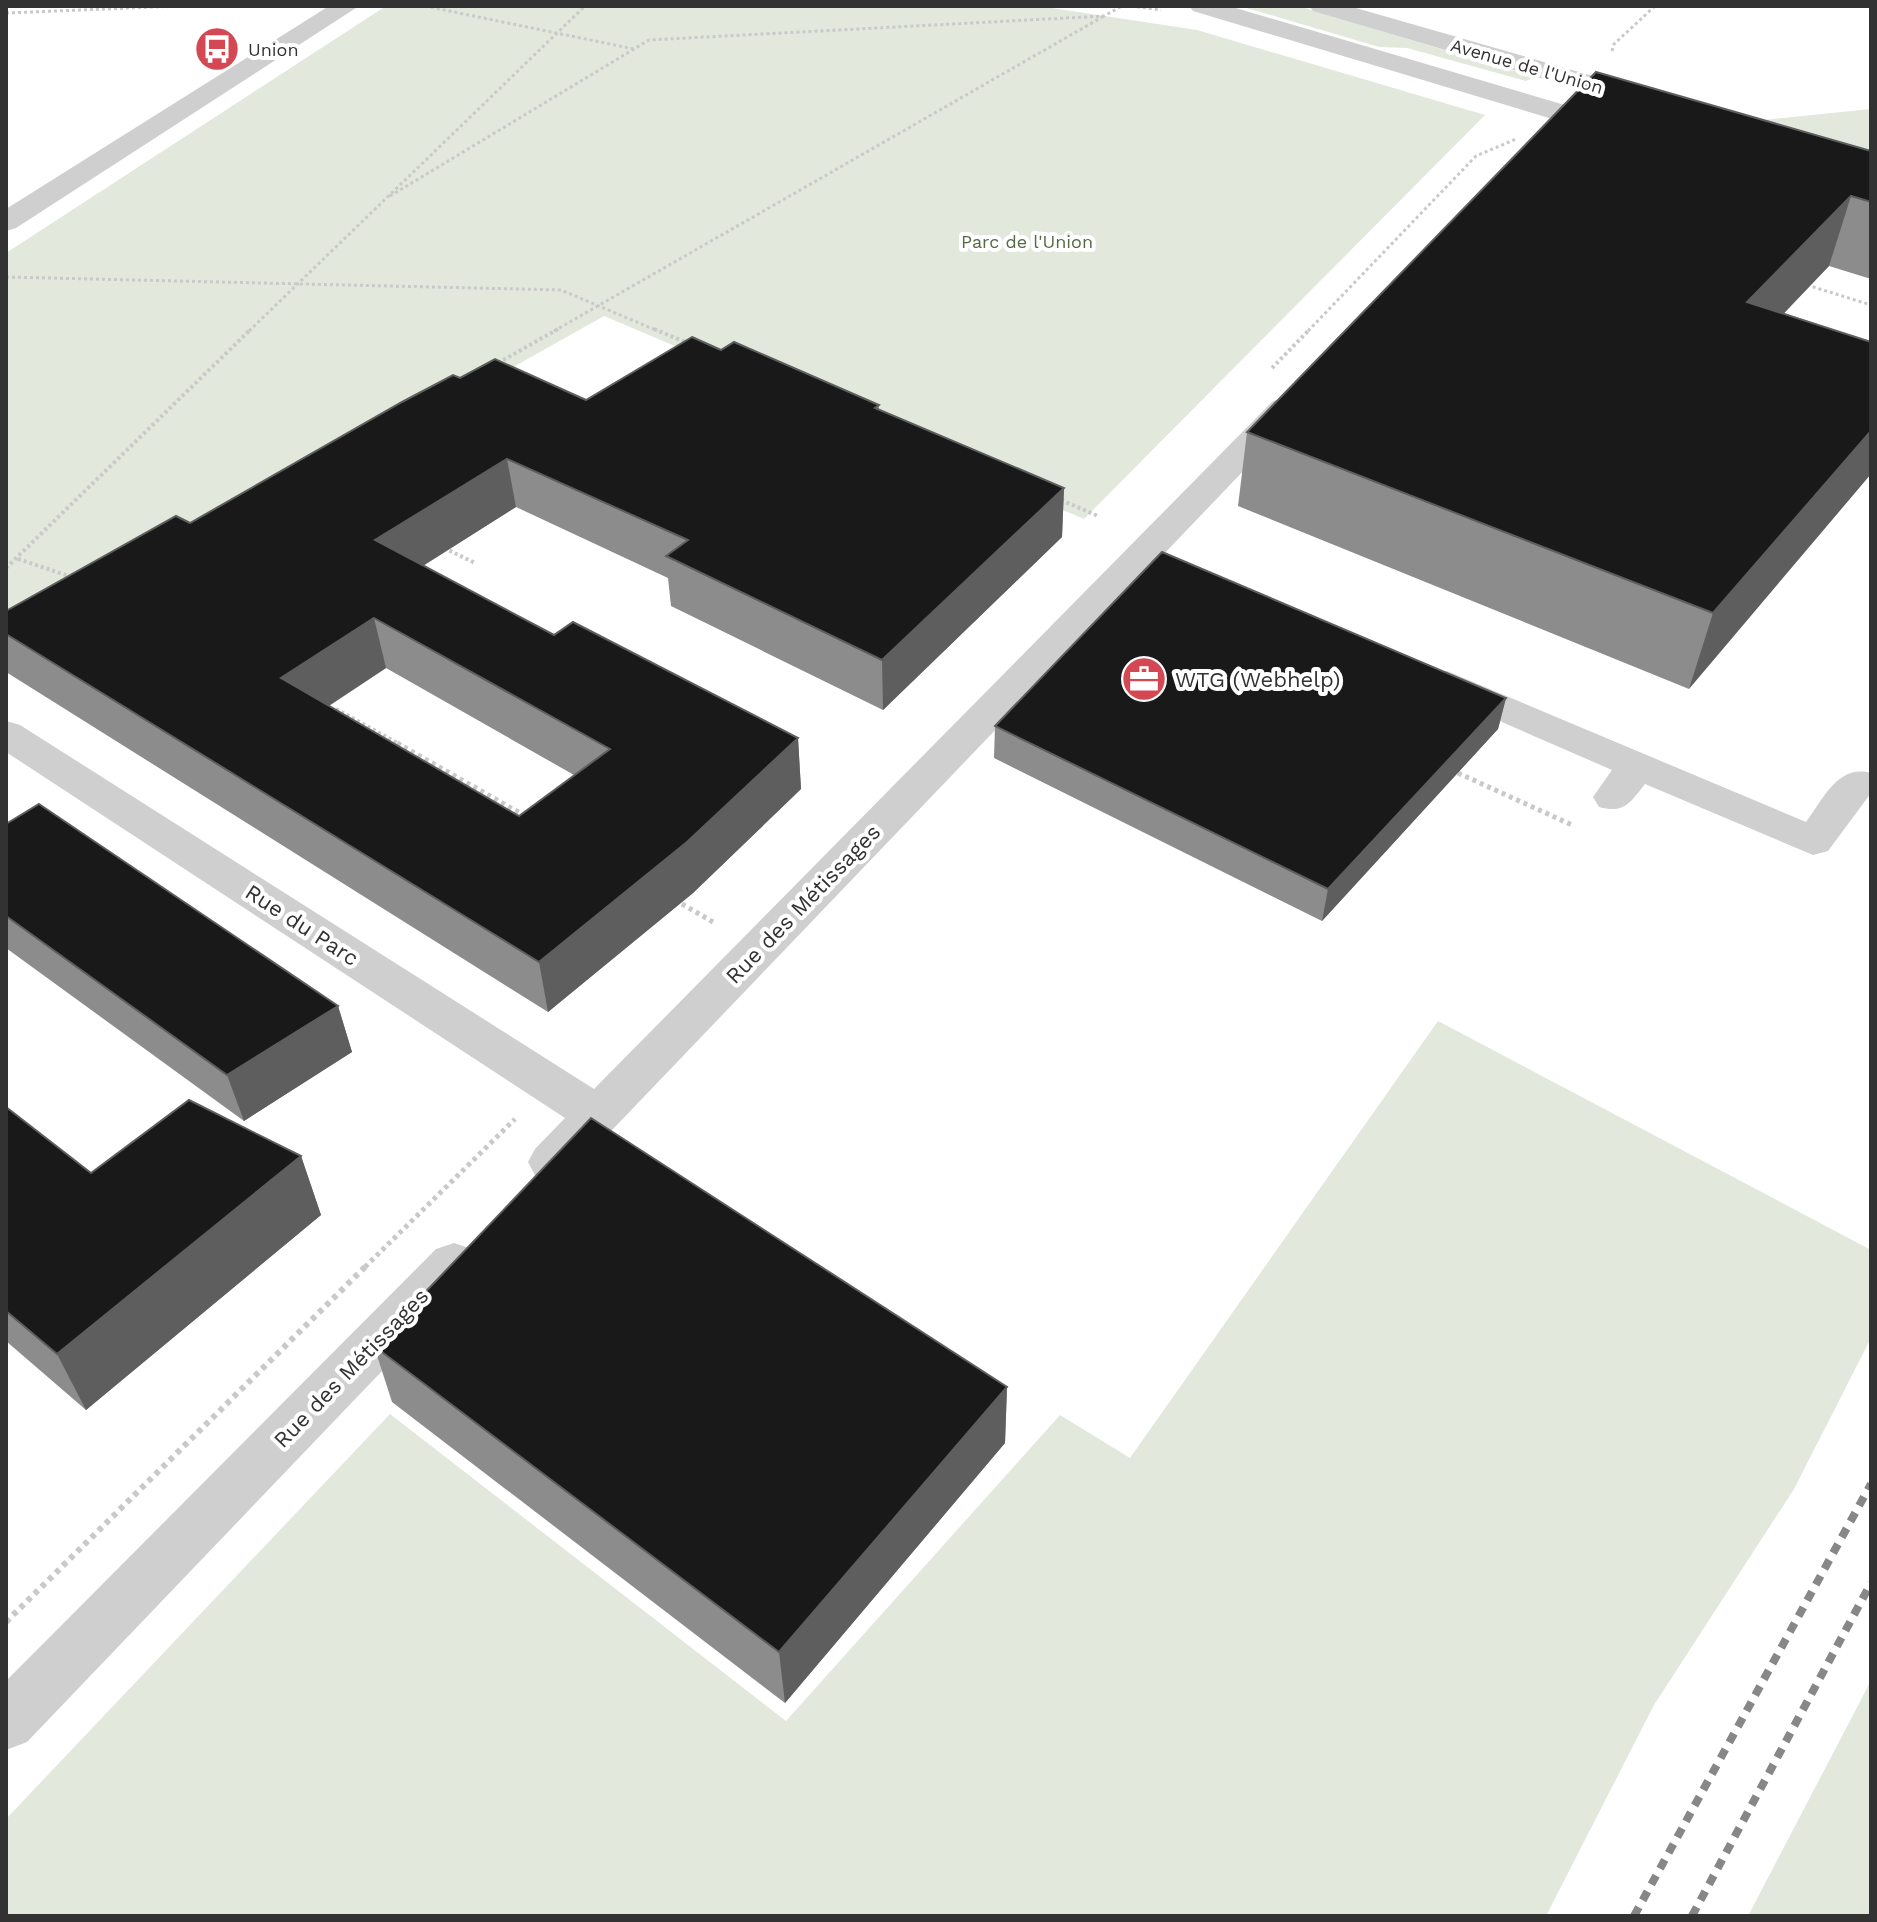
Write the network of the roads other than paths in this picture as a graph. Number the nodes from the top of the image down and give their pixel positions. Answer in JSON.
{"nodes":[{"id":1,"x":321,"y":6,"type":"edge"},
{"id":2,"x":346,"y":6,"type":"edge"},
{"id":3,"x":1202,"y":6,"type":"edge"},
{"id":4,"x":1322,"y":6,"type":"edge"},
{"id":5,"x":1603,"y":88,"type":"junction"},
{"id":6,"x":1662,"y":105,"type":"edge"},
{"id":7,"x":1562,"y":127,"type":"junction"},
{"id":8,"x":1647,"y":139,"type":"edge"},
{"id":9,"x":6,"y":205,"type":"edge"},
{"id":10,"x":6,"y":222,"type":"edge"},
{"id":11,"x":1285,"y":381,"type":"road end"},
{"id":12,"x":1413,"y":669,"type":"edge"},
{"id":13,"x":6,"y":734,"type":"edge"},
{"id":14,"x":1637,"y":766,"type":"junction"},
{"id":15,"x":1857,"y":783,"type":"dead end"},
{"id":16,"x":1613,"y":797,"type":"dead end"},
{"id":17,"x":597,"y":1115,"type":"junction"},
{"id":18,"x":524,"y":1190,"type":"edge"},
{"id":19,"x":479,"y":1236,"type":"edge"},
{"id":20,"x":6,"y":1722,"type":"edge"}],
"edges":[{"from":1,"to":9,"type":"street"},
{"from":2,"to":10,"type":"street"},
{"from":3,"to":7,"type":"street"},
{"from":4,"to":5,"type":"street","name":"Avenue de l'Union"},
{"from":5,"to":6,"type":"street","name":"Avenue de l'Union"},
{"from":5,"to":7,"type":"street"},
{"from":7,"to":8,"type":"street"},
{"from":11,"to":17,"type":"street","name":"Rue des Métissages"},
{"from":12,"to":14,"type":"street"},
{"from":13,"to":17,"type":"street","name":"Rue du Parc"},
{"from":14,"to":15,"type":"street"},
{"from":14,"to":16,"type":"street"},
{"from":17,"to":18,"type":"street","name":"Rue des Métissages"},
{"from":19,"to":20,"type":"street","name":"Rue des Métissages"}]}
